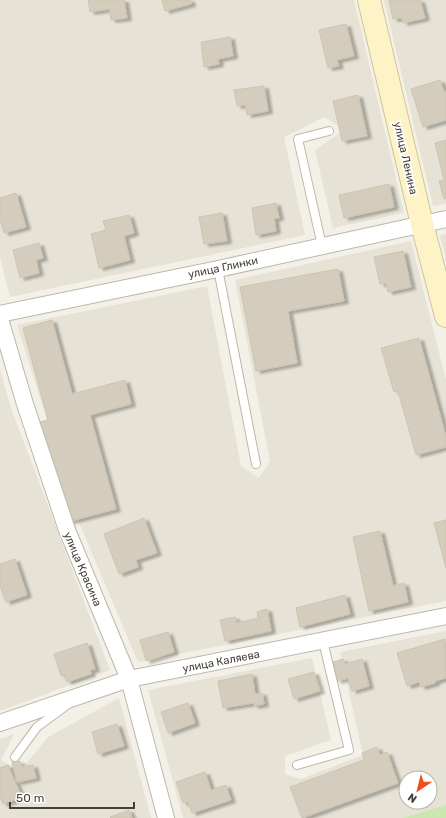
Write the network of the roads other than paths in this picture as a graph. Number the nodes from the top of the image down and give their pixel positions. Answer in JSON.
{"nodes":[{"id":1,"x":369,"y":0,"type":"edge"},
{"id":2,"x":329,"y":131,"type":"dead end"},
{"id":3,"x":446,"y":219,"type":"edge"},
{"id":4,"x":422,"y":224,"type":"junction"},
{"id":5,"x":322,"y":246,"type":"junction"},
{"id":6,"x":218,"y":269,"type":"junction"},
{"id":7,"x":0,"y":314,"type":"edge"},
{"id":8,"x":446,"y":316,"type":"edge"},
{"id":9,"x":0,"y":318,"type":"edge"},
{"id":10,"x":256,"y":464,"type":"dead end"},
{"id":11,"x":446,"y":616,"type":"edge"},
{"id":12,"x":323,"y":641,"type":"junction"},
{"id":13,"x":129,"y":679,"type":"junction"},
{"id":14,"x":81,"y":695,"type":"junction"},
{"id":15,"x":0,"y":723,"type":"edge"},
{"id":16,"x":15,"y":757,"type":"dead end"},
{"id":17,"x":296,"y":765,"type":"dead end"},
{"id":18,"x":166,"y":818,"type":"edge"}],
"edges":[{"from":1,"to":4,"type":"main road","name":"улица Ленина"},
{"from":2,"to":5,"type":"lane"},
{"from":3,"to":4,"type":"street","name":"улица Глинки"},
{"from":4,"to":5,"type":"street","name":"улица Глинки"},
{"from":4,"to":8,"type":"main road","name":"улица Ленина"},
{"from":5,"to":6,"type":"street","name":"улица Глинки"},
{"from":6,"to":7,"type":"street","name":"улица Глинки"},
{"from":6,"to":10,"type":"lane"},
{"from":9,"to":13,"type":"street","name":"улица Красина"},
{"from":11,"to":12,"type":"street","name":"улица Каляева"},
{"from":12,"to":13,"type":"street","name":"улица Каляева"},
{"from":12,"to":17,"type":"lane"},
{"from":13,"to":14,"type":"street","name":"улица Каляева"},
{"from":13,"to":18,"type":"street","name":"улица Красина"},
{"from":14,"to":15,"type":"street","name":"улица Каляева"},
{"from":14,"to":16,"type":"lane"}]}
